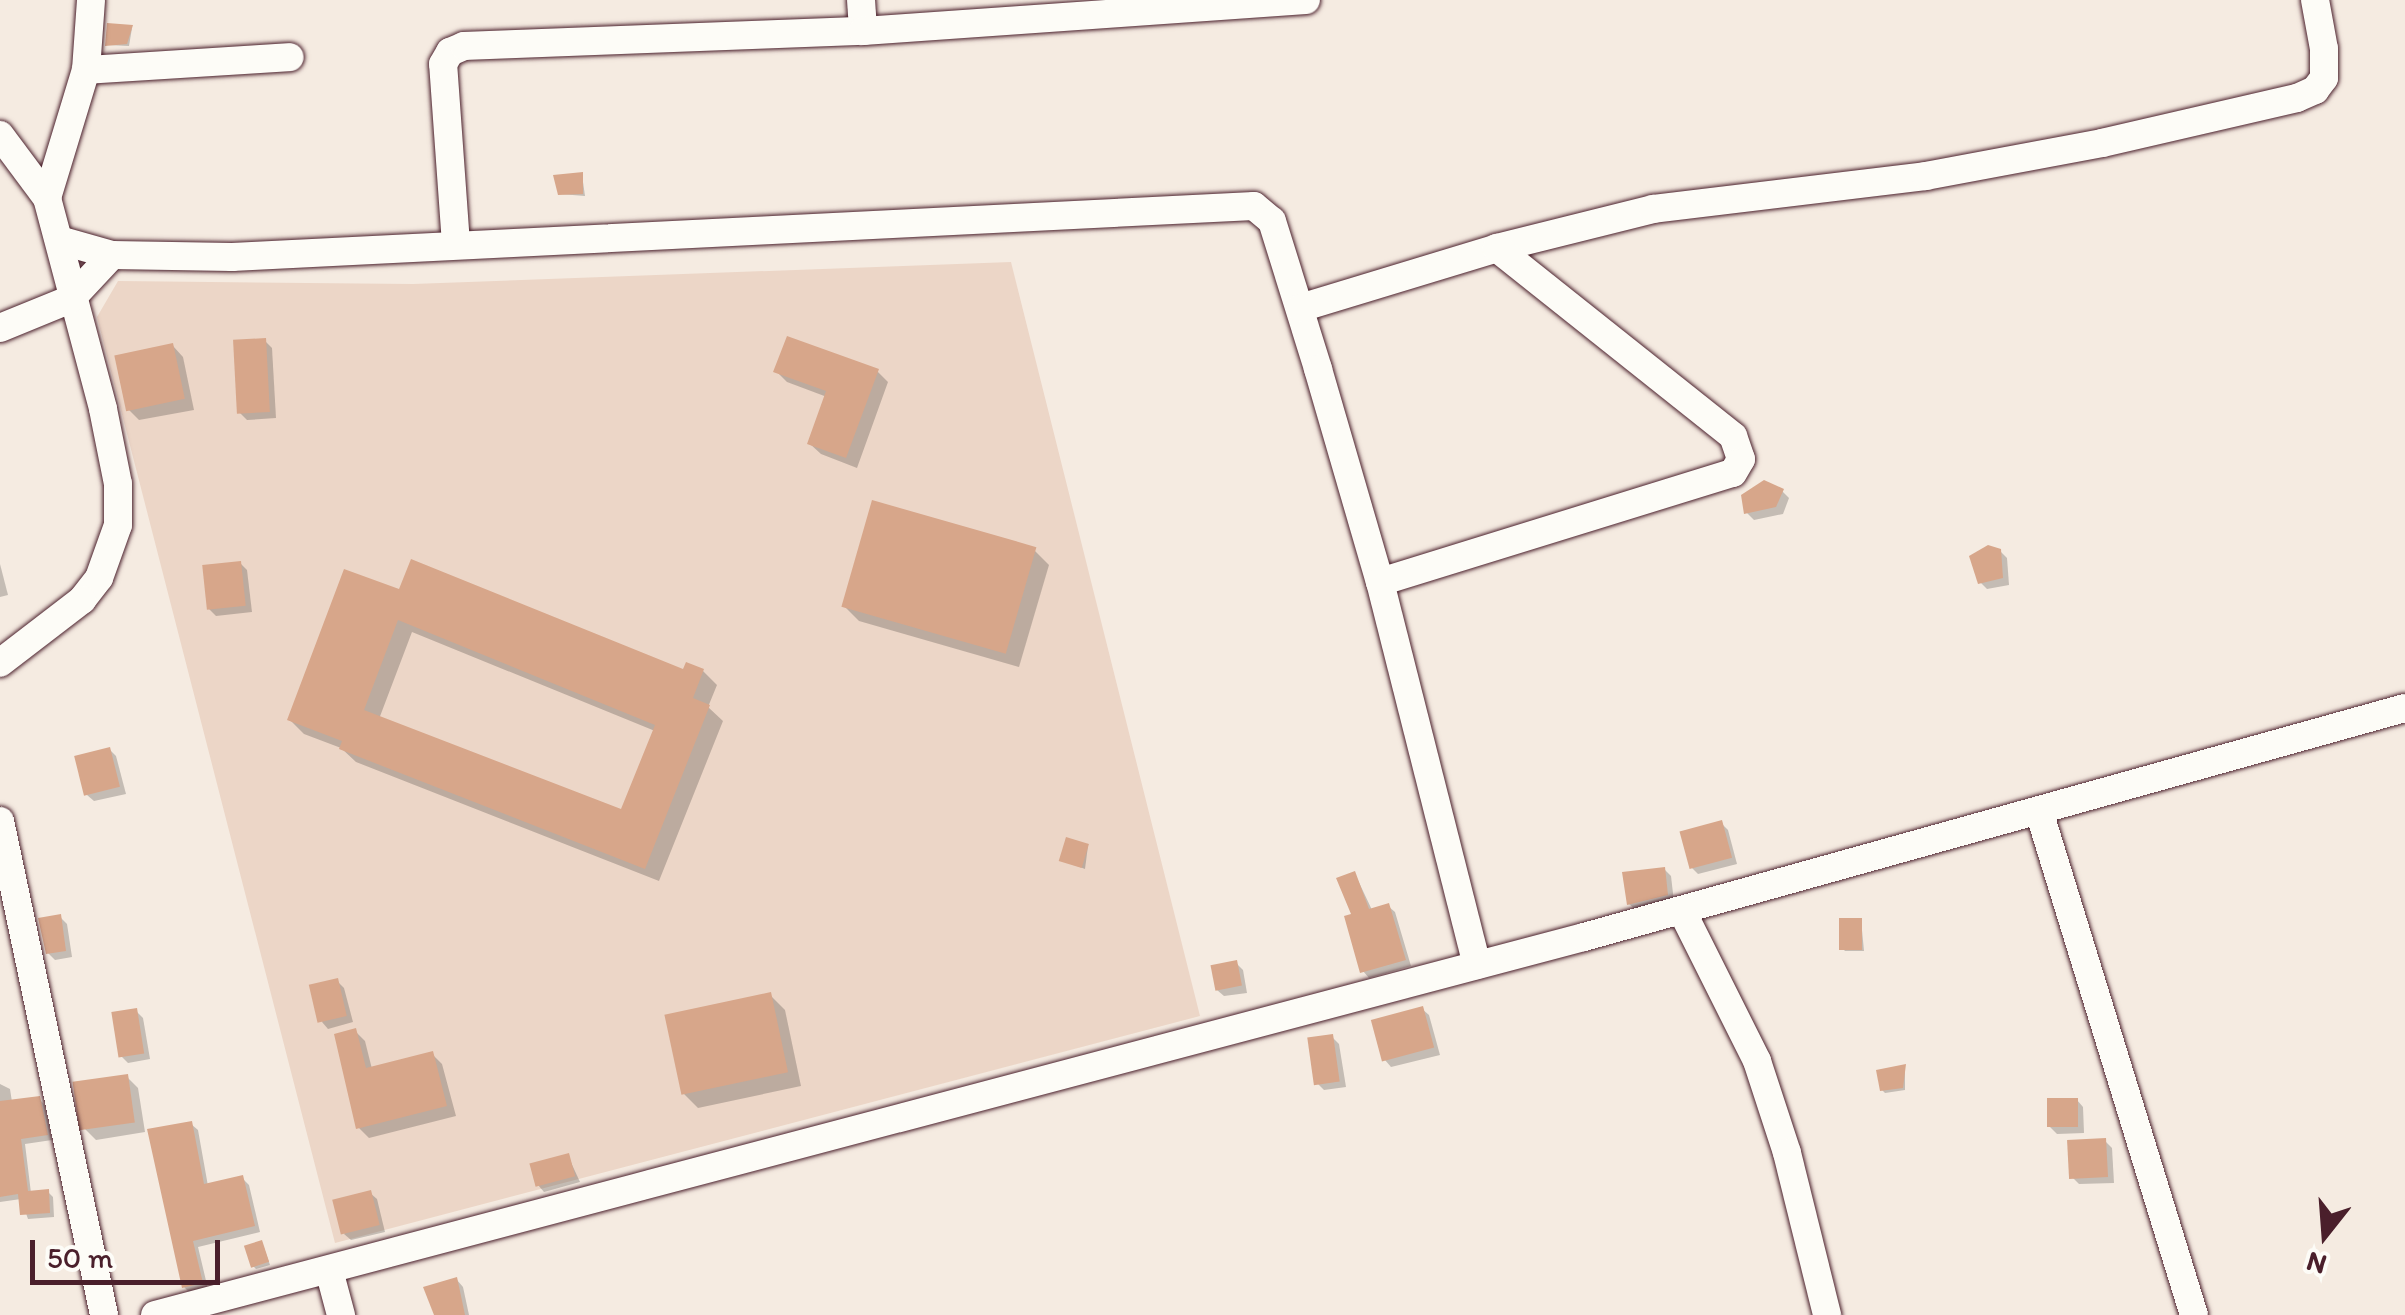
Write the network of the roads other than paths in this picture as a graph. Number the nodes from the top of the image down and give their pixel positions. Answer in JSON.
{"nodes":[{"id":1,"x":91,"y":0,"type":"edge"},
{"id":2,"x":861,"y":0,"type":"edge"},
{"id":3,"x":1306,"y":0,"type":"edge"},
{"id":4,"x":2315,"y":0,"type":"edge"},
{"id":5,"x":1270,"y":1,"type":"edge"},
{"id":6,"x":1043,"y":11,"type":"edge"},
{"id":7,"x":863,"y":32,"type":"junction"},
{"id":8,"x":290,"y":57,"type":"dead end"},
{"id":9,"x":86,"y":70,"type":"junction"},
{"id":10,"x":0,"y":134,"type":"edge"},
{"id":11,"x":47,"y":198,"type":"junction"},
{"id":12,"x":59,"y":240,"type":"junction"},
{"id":13,"x":456,"y":244,"type":"junction"},
{"id":14,"x":1497,"y":248,"type":"junction"},
{"id":15,"x":112,"y":255,"type":"junction"},
{"id":16,"x":70,"y":298,"type":"junction"},
{"id":17,"x":1300,"y":308,"type":"junction"},
{"id":18,"x":0,"y":328,"type":"edge"},
{"id":19,"x":1380,"y":582,"type":"junction"},
{"id":20,"x":0,"y":663,"type":"edge"},
{"id":21,"x":2405,"y":708,"type":"edge"},
{"id":22,"x":2039,"y":811,"type":"junction"},
{"id":23,"x":0,"y":822,"type":"edge"},
{"id":24,"x":5,"y":875,"type":"edge"},
{"id":25,"x":1682,"y":911,"type":"junction"},
{"id":26,"x":1477,"y":965,"type":"junction"},
{"id":27,"x":328,"y":1270,"type":"junction"},
{"id":28,"x":104,"y":1315,"type":"edge"},
{"id":29,"x":155,"y":1315,"type":"edge"},
{"id":30,"x":341,"y":1315,"type":"edge"},
{"id":31,"x":1827,"y":1315,"type":"edge"},
{"id":32,"x":2194,"y":1315,"type":"edge"}],
"edges":[{"from":1,"to":9,"type":"street"},
{"from":2,"to":7,"type":"street"},
{"from":3,"to":5,"type":"street"},
{"from":4,"to":14,"type":"street"},
{"from":5,"to":6,"type":"street"},
{"from":6,"to":7,"type":"street"},
{"from":7,"to":13,"type":"street"},
{"from":8,"to":9,"type":"street"},
{"from":9,"to":11,"type":"street"},
{"from":10,"to":11,"type":"street"},
{"from":11,"to":12,"type":"street"},
{"from":12,"to":15,"type":"street"},
{"from":12,"to":16,"type":"street"},
{"from":13,"to":15,"type":"street"},
{"from":13,"to":17,"type":"street"},
{"from":14,"to":17,"type":"street"},
{"from":14,"to":19,"type":"street"},
{"from":15,"to":16,"type":"street"},
{"from":16,"to":18,"type":"street"},
{"from":16,"to":20,"type":"street"},
{"from":17,"to":19,"type":"street"},
{"from":19,"to":26,"type":"street"},
{"from":21,"to":22,"type":"street"},
{"from":22,"to":25,"type":"street"},
{"from":22,"to":32,"type":"street"},
{"from":23,"to":24,"type":"street"},
{"from":24,"to":28,"type":"street"},
{"from":25,"to":26,"type":"street"},
{"from":25,"to":31,"type":"street"},
{"from":26,"to":27,"type":"street"},
{"from":27,"to":29,"type":"street"},
{"from":27,"to":30,"type":"street"}]}
